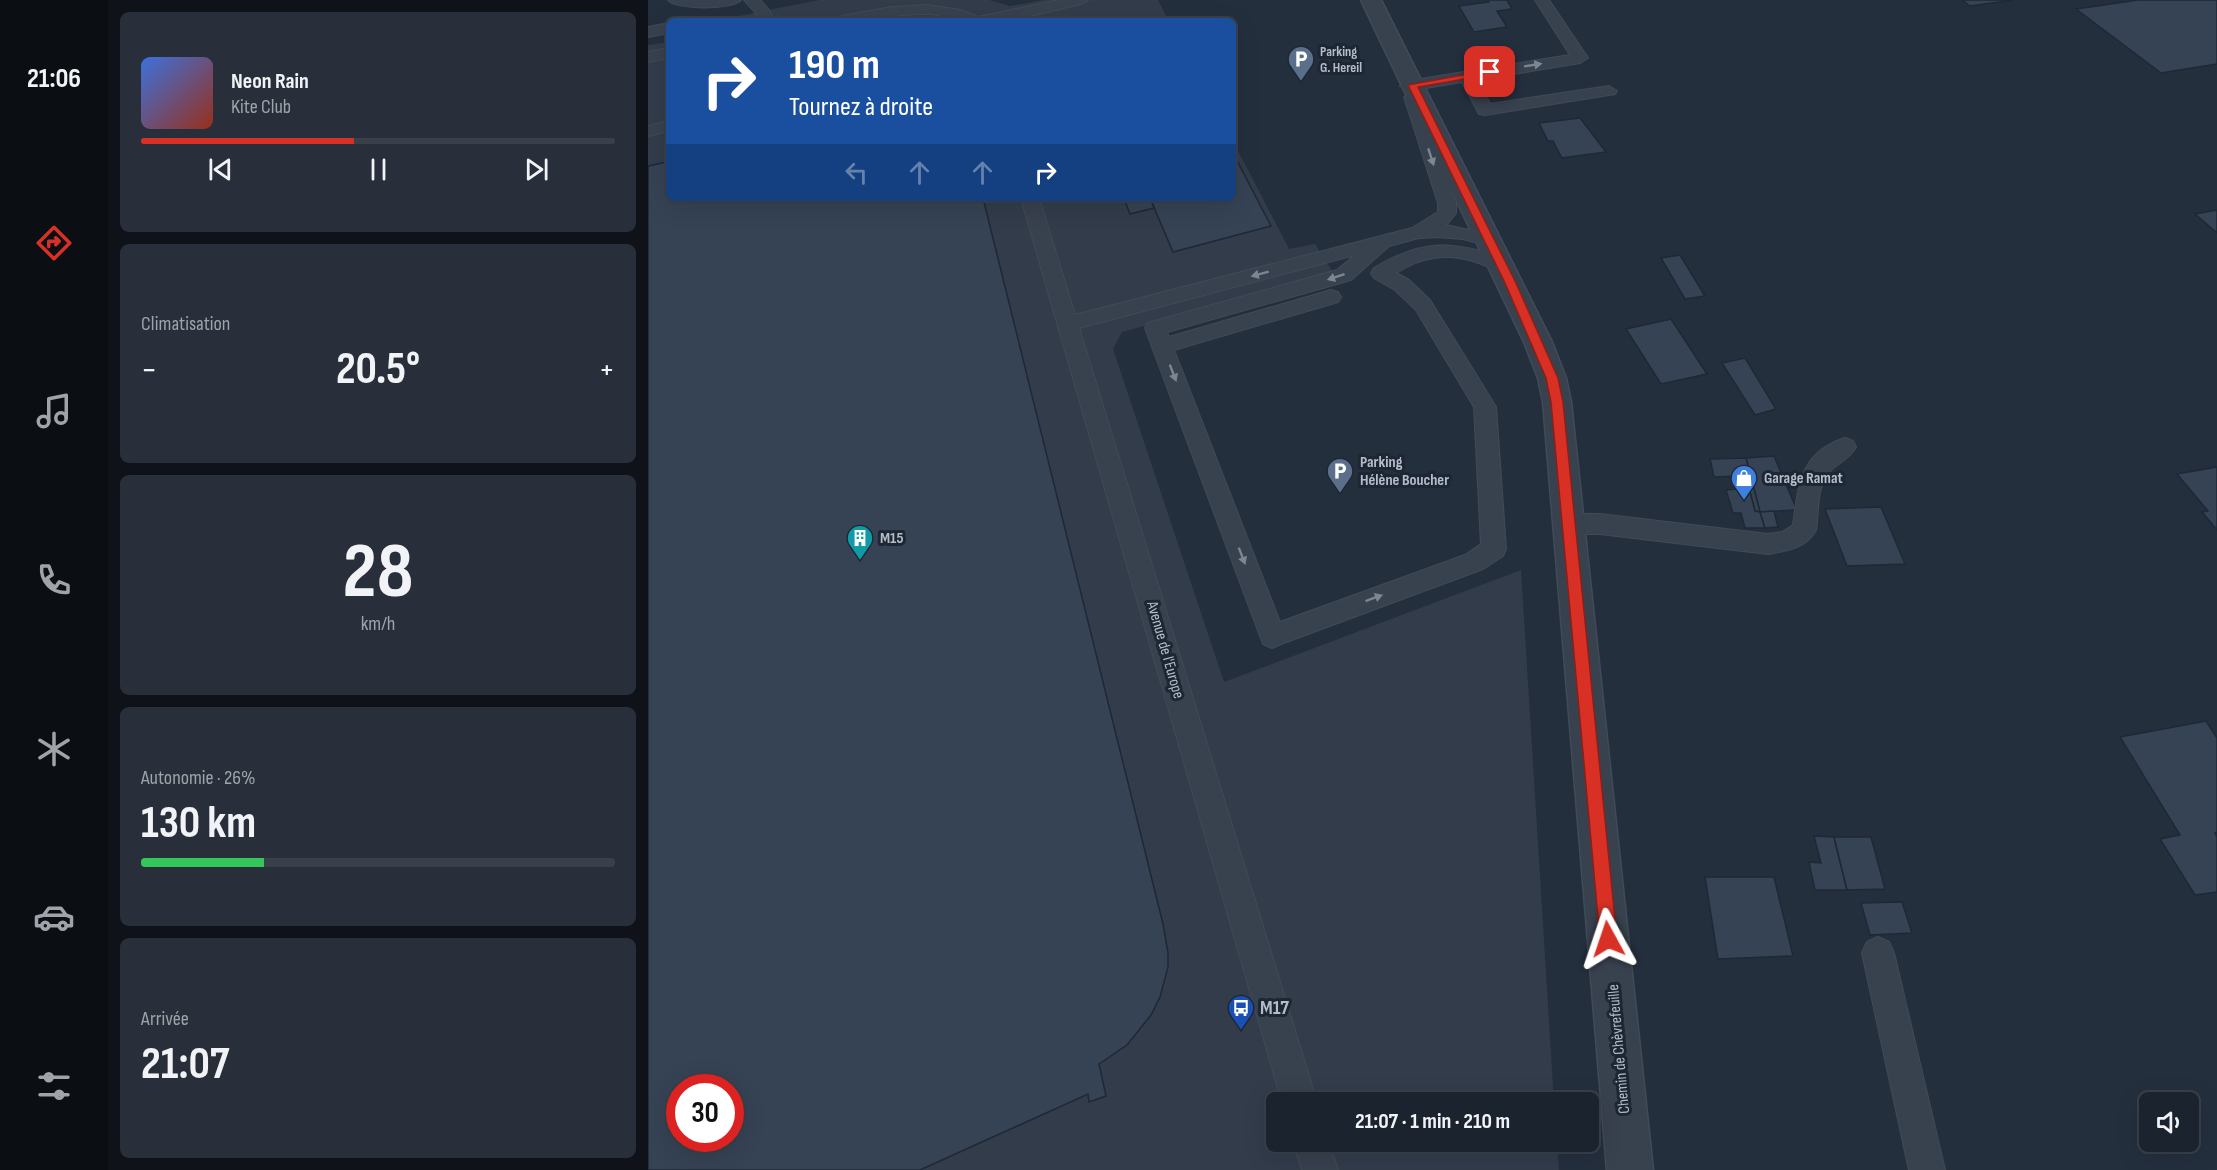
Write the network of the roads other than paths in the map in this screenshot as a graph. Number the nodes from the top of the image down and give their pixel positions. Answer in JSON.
{"nodes":[{"id":1,"x":675,"y":0,"type":"edge"},
{"id":2,"x":734,"y":0,"type":"edge"},
{"id":3,"x":751,"y":0,"type":"edge"},
{"id":4,"x":1081,"y":0,"type":"edge"},
{"id":5,"x":1371,"y":0,"type":"edge"},
{"id":6,"x":1542,"y":0,"type":"edge"},
{"id":7,"x":706,"y":4,"type":"junction"},
{"id":8,"x":695,"y":18,"type":"edge"},
{"id":9,"x":765,"y":18,"type":"edge"},
{"id":10,"x":859,"y":18,"type":"edge"},
{"id":11,"x":970,"y":18,"type":"edge"},
{"id":12,"x":992,"y":18,"type":"edge"},
{"id":13,"x":666,"y":29,"type":"edge"},
{"id":14,"x":648,"y":32,"type":"edge"},
{"id":15,"x":666,"y":54,"type":"edge"},
{"id":16,"x":648,"y":57,"type":"edge"},
{"id":17,"x":1467,"y":76,"type":"junction"},
{"id":18,"x":1411,"y":85,"type":"junction"},
{"id":19,"x":1609,"y":91,"type":"dead end"},
{"id":20,"x":666,"y":127,"type":"edge"},
{"id":21,"x":648,"y":131,"type":"edge"},
{"id":22,"x":1031,"y":201,"type":"edge"},
{"id":23,"x":1419,"y":232,"type":"junction"},
{"id":24,"x":1382,"y":242,"type":"junction"},
{"id":25,"x":1495,"y":252,"type":"junction"},
{"id":26,"x":1331,"y":297,"type":"dead end"},
{"id":27,"x":1068,"y":324,"type":"junction"},
{"id":28,"x":1162,"y":346,"type":"junction"},
{"id":29,"x":1845,"y":447,"type":"dead end"},
{"id":30,"x":1569,"y":524,"type":"junction"},
{"id":31,"x":1878,"y":953,"type":"dead end"},
{"id":32,"x":1296,"y":1092,"type":"edge"},
{"id":33,"x":1314,"y":1152,"type":"edge"},
{"id":34,"x":1320,"y":1170,"type":"edge"},
{"id":35,"x":1630,"y":1170,"type":"edge"},
{"id":36,"x":1927,"y":1170,"type":"edge"}],
"edges":[{"from":1,"to":7,"type":"lane"},
{"from":2,"to":7,"type":"lane"},
{"from":3,"to":9,"type":"lane"},
{"from":4,"to":12,"type":"lane"},
{"from":5,"to":18,"type":"street","name":"Chemin de Chèvrefeuille"},
{"from":17,"to":6,"type":"lane","one_way":true},
{"from":7,"to":8,"type":"lane"},
{"from":10,"to":11,"type":"lane"},
{"from":13,"to":14,"type":"lane"},
{"from":15,"to":16,"type":"lane"},
{"from":17,"to":18,"type":"lane"},
{"from":17,"to":19,"type":"lane"},
{"from":18,"to":23,"type":"lane","one_way":true},
{"from":18,"to":25,"type":"street","name":"Chemin de Chèvrefeuille"},
{"from":20,"to":21,"type":"lane"},
{"from":22,"to":27,"type":"lane","name":"Avenue de l'Europe"},
{"from":23,"to":24,"type":"lane"},
{"from":23,"to":25,"type":"lane"},
{"from":24,"to":27,"type":"lane","one_way":true},
{"from":24,"to":28,"type":"lane","one_way":true},
{"from":28,"to":25,"type":"lane","one_way":true},
{"from":25,"to":30,"type":"street","name":"Chemin de Chèvrefeuille"},
{"from":26,"to":28,"type":"lane"},
{"from":27,"to":32,"type":"lane","name":"Avenue de l'Europe"},
{"from":29,"to":30,"type":"lane"},
{"from":30,"to":35,"type":"street","name":"Chemin de Chèvrefeuille"},
{"from":31,"to":36,"type":"lane"},
{"from":33,"to":34,"type":"lane"}]}
